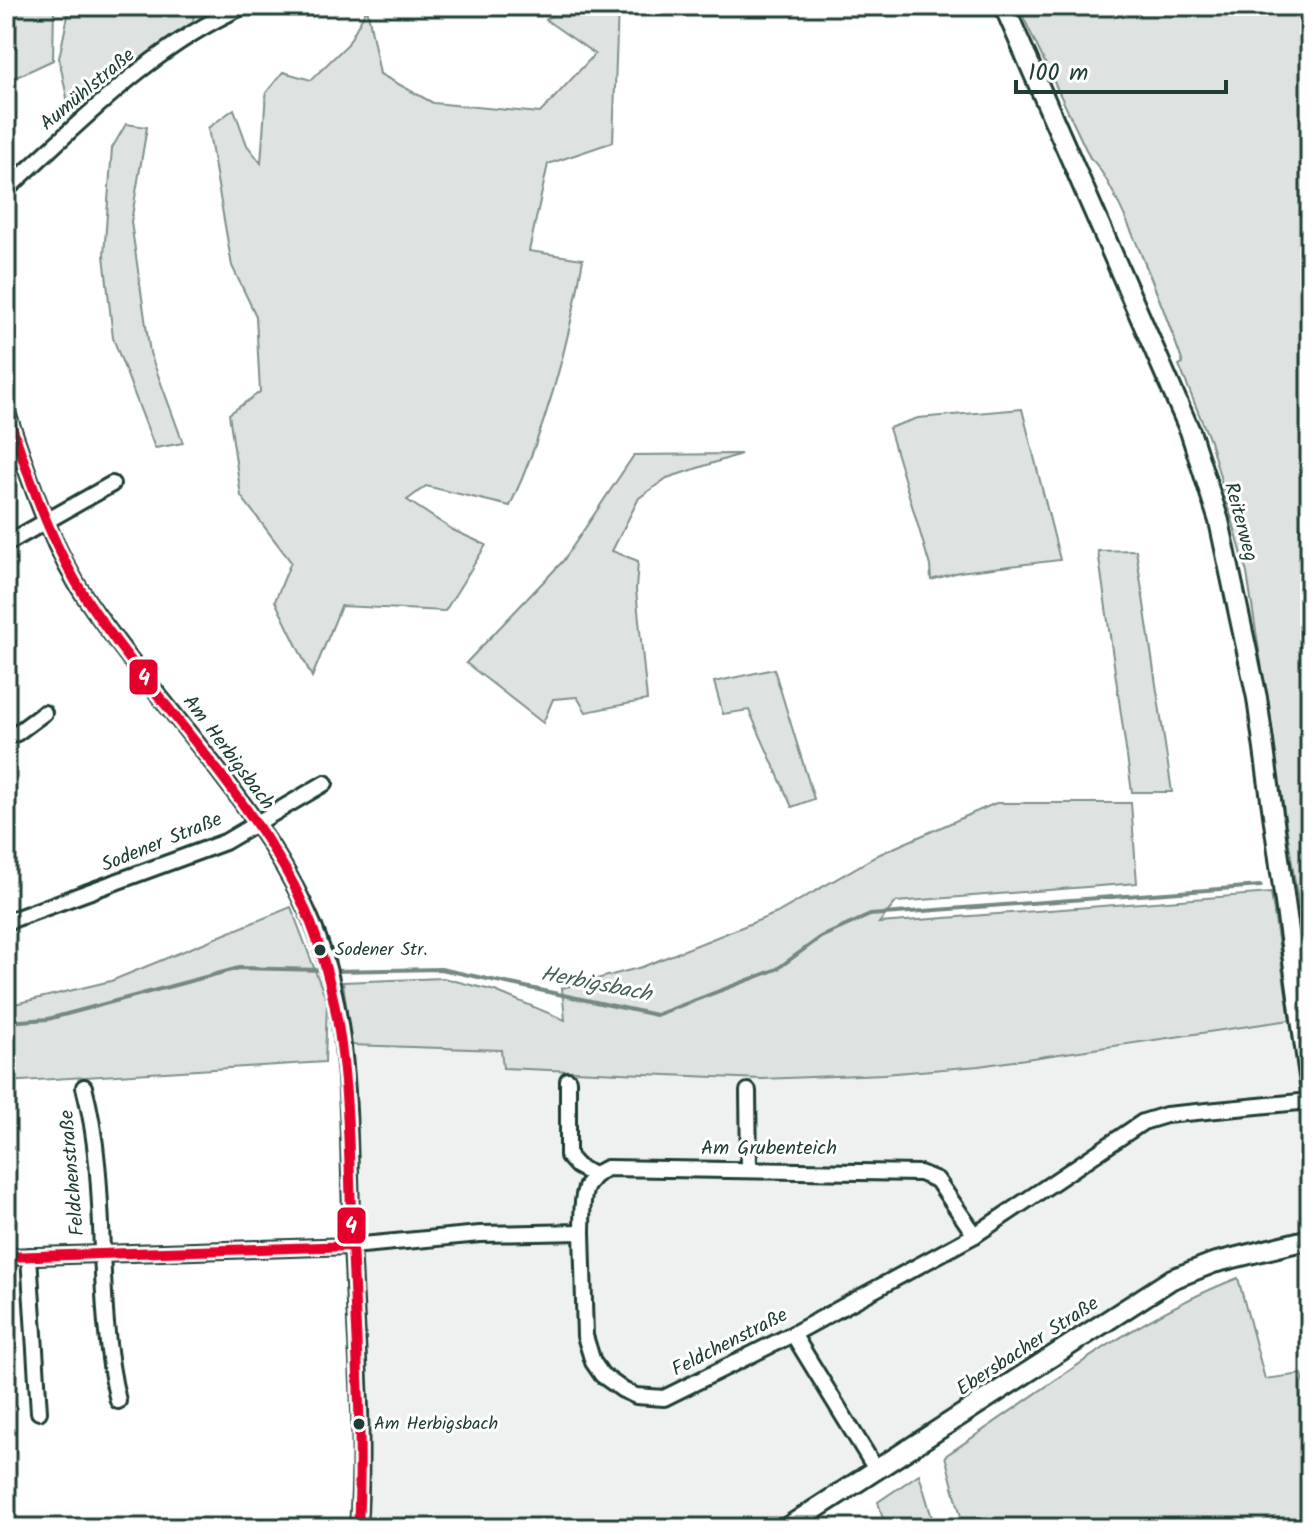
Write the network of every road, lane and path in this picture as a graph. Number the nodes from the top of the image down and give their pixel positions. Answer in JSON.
{"nodes":[{"id":1,"x":244,"y":6,"type":"edge"},
{"id":2,"x":1004,"y":6,"type":"edge"},
{"id":3,"x":6,"y":190,"type":"edge"},
{"id":4,"x":6,"y":410,"type":"edge"},
{"id":5,"x":112,"y":484,"type":"dead end"},
{"id":6,"x":45,"y":521,"type":"junction"},
{"id":7,"x":6,"y":544,"type":"edge"},
{"id":8,"x":44,"y":713,"type":"dead end"},
{"id":9,"x":6,"y":736,"type":"edge"},
{"id":10,"x":325,"y":783,"type":"dead end"},
{"id":11,"x":257,"y":824,"type":"junction"},
{"id":12,"x":6,"y":922,"type":"edge"},
{"id":13,"x":568,"y":1080,"type":"dead end"},
{"id":14,"x":1310,"y":1084,"type":"edge"},
{"id":15,"x":84,"y":1087,"type":"dead end"},
{"id":16,"x":748,"y":1091,"type":"dead end"},
{"id":17,"x":1310,"y":1101,"type":"edge"},
{"id":18,"x":749,"y":1168,"type":"junction"},
{"id":19,"x":593,"y":1175,"type":"junction"},
{"id":20,"x":582,"y":1232,"type":"junction"},
{"id":21,"x":975,"y":1235,"type":"junction"},
{"id":22,"x":1310,"y":1239,"type":"edge"},
{"id":23,"x":352,"y":1246,"type":"junction"},
{"id":24,"x":101,"y":1255,"type":"junction"},
{"id":25,"x":29,"y":1256,"type":"junction"},
{"id":26,"x":6,"y":1257,"type":"edge"},
{"id":27,"x":793,"y":1334,"type":"junction"},
{"id":28,"x":118,"y":1401,"type":"dead end"},
{"id":29,"x":39,"y":1412,"type":"dead end"},
{"id":30,"x":877,"y":1471,"type":"junction"},
{"id":31,"x":358,"y":1528,"type":"edge"},
{"id":32,"x":786,"y":1528,"type":"edge"}],
"edges":[{"from":1,"to":3,"type":"street","name":"Aumühlstraße"},
{"from":2,"to":14,"type":"street","name":"Reiterweg"},
{"from":4,"to":6,"type":"street","name":"Am Herbigsbach"},
{"from":5,"to":6,"type":"street"},
{"from":6,"to":7,"type":"street"},
{"from":6,"to":11,"type":"street","name":"Am Herbigsbach"},
{"from":8,"to":9,"type":"street"},
{"from":10,"to":11,"type":"street","name":"Sodener Straße"},
{"from":11,"to":12,"type":"street","name":"Sodener Straße"},
{"from":11,"to":23,"type":"street","name":"Am Herbigsbach"},
{"from":13,"to":19,"type":"street"},
{"from":15,"to":24,"type":"street","name":"Feldchenstraße"},
{"from":16,"to":18,"type":"street"},
{"from":17,"to":21,"type":"street","name":"Feldchenstraße"},
{"from":18,"to":19,"type":"street","name":"Am Grubenteich"},
{"from":18,"to":21,"type":"street","name":"Am Grubenteich"},
{"from":19,"to":20,"type":"street"},
{"from":20,"to":23,"type":"street","name":"Feldchenstraße"},
{"from":20,"to":27,"type":"street","name":"Feldchenstraße"},
{"from":21,"to":27,"type":"street","name":"Feldchenstraße"},
{"from":22,"to":30,"type":"street","name":"Ebersbacher Straße"},
{"from":23,"to":24,"type":"street","name":"Feldchenstraße"},
{"from":23,"to":31,"type":"street","name":"Am Herbigsbach"},
{"from":24,"to":25,"type":"street","name":"Feldchenstraße"},
{"from":24,"to":28,"type":"street","name":"Feldchenstraße"},
{"from":25,"to":26,"type":"street","name":"Feldchenstraße"},
{"from":25,"to":29,"type":"street"},
{"from":27,"to":30,"type":"street"},
{"from":30,"to":32,"type":"street","name":"Ebersbacher Straße"}]}
